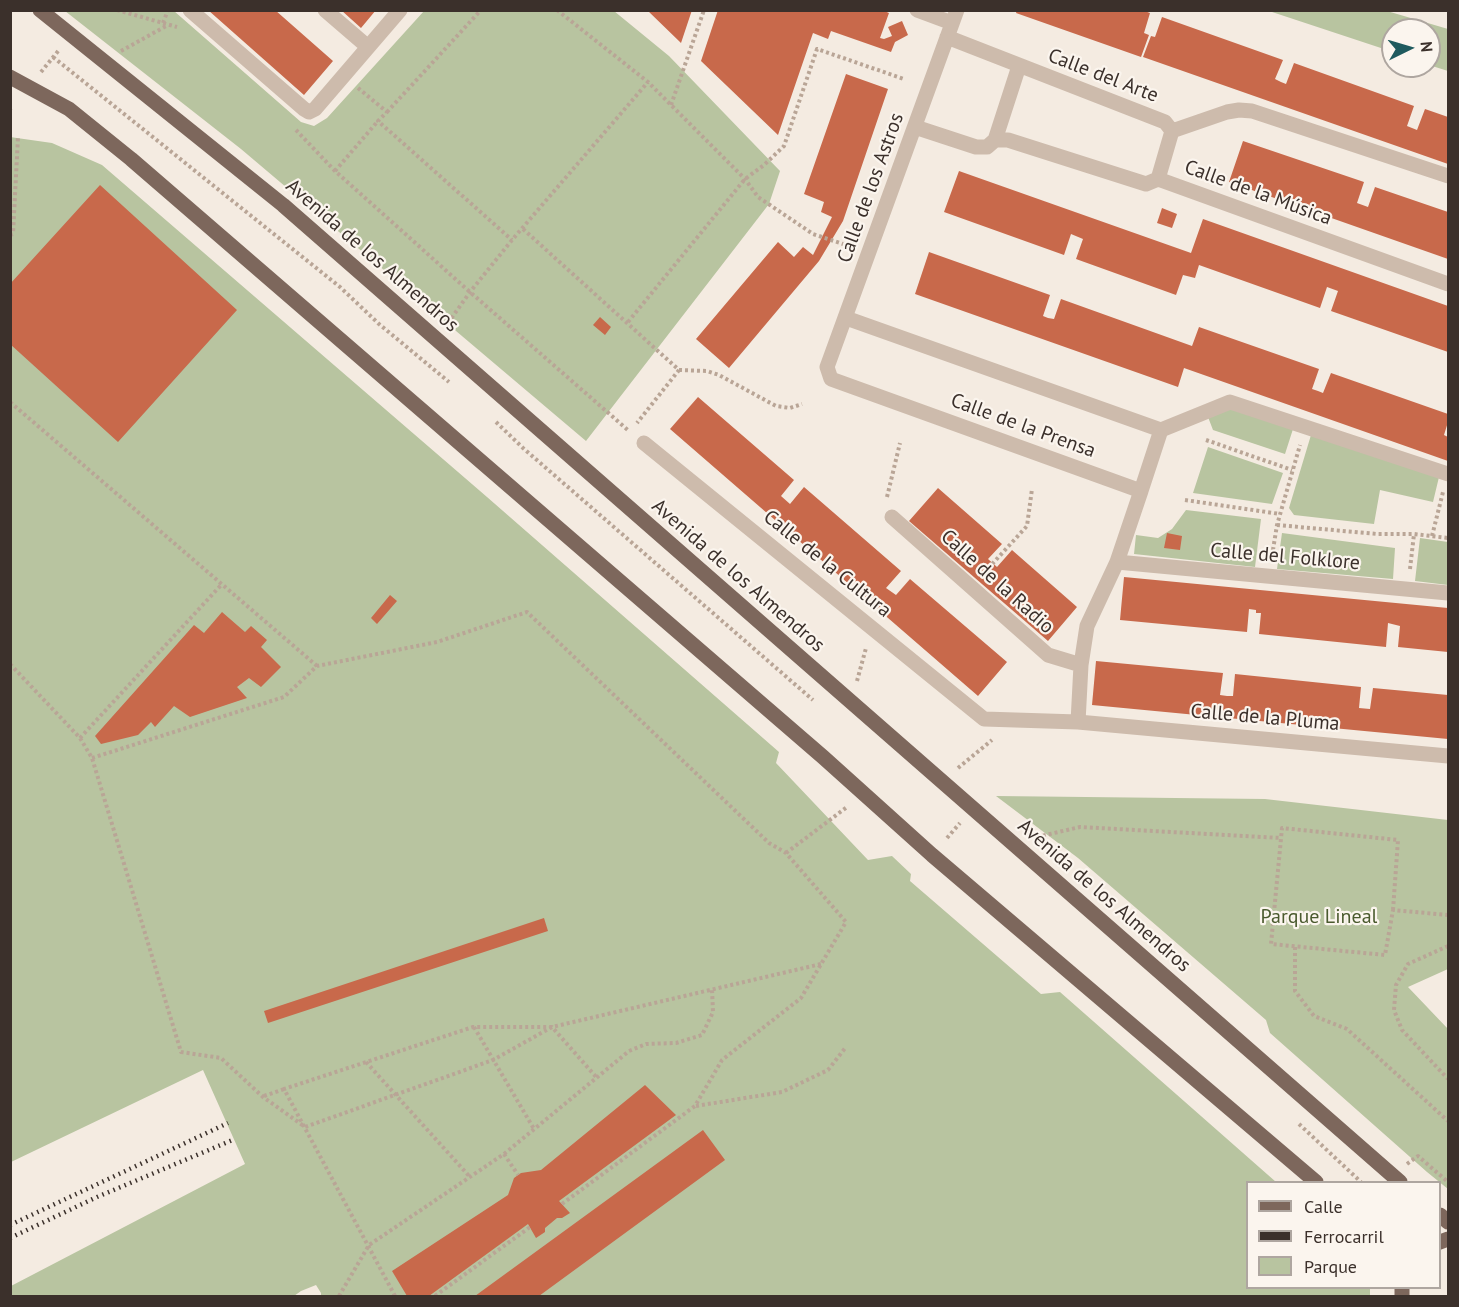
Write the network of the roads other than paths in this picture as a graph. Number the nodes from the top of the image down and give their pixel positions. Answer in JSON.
{"nodes":[{"id":1,"x":40,"y":10,"type":"edge"},
{"id":2,"x":190,"y":10,"type":"edge"},
{"id":3,"x":325,"y":10,"type":"edge"},
{"id":4,"x":400,"y":10,"type":"edge"},
{"id":5,"x":917,"y":10,"type":"edge"},
{"id":6,"x":952,"y":24,"type":"edge"},
{"id":7,"x":368,"y":47,"type":"junction"},
{"id":8,"x":1019,"y":66,"type":"junction"},
{"id":9,"x":10,"y":77,"type":"edge"},
{"id":10,"x":915,"y":127,"type":"junction"},
{"id":11,"x":1172,"y":131,"type":"junction"},
{"id":12,"x":996,"y":140,"type":"junction"},
{"id":13,"x":1449,"y":176,"type":"edge"},
{"id":14,"x":1158,"y":179,"type":"junction"},
{"id":15,"x":1449,"y":284,"type":"edge"},
{"id":16,"x":846,"y":318,"type":"junction"},
{"id":17,"x":831,"y":379,"type":"joint"},
{"id":18,"x":1161,"y":430,"type":"junction"},
{"id":19,"x":644,"y":443,"type":"road end"},
{"id":20,"x":1448,"y":474,"type":"edge"},
{"id":21,"x":1141,"y":491,"type":"junction"},
{"id":22,"x":892,"y":517,"type":"road end"},
{"id":23,"x":1118,"y":562,"type":"junction"},
{"id":24,"x":1449,"y":592,"type":"edge"},
{"id":25,"x":1081,"y":665,"type":"junction"},
{"id":26,"x":984,"y":718,"type":"joint"},
{"id":27,"x":1078,"y":722,"type":"junction"},
{"id":28,"x":1449,"y":756,"type":"edge"},
{"id":29,"x":1315,"y":1181,"type":"edge"},
{"id":30,"x":1399,"y":1181,"type":"edge"}],
"edges":[{"from":1,"to":30,"type":"main road","name":"Avenida de los Almendros"},
{"from":2,"to":7,"type":"street"},
{"from":3,"to":7,"type":"street"},
{"from":4,"to":7,"type":"street"},
{"from":5,"to":6,"type":"street","name":"Calle del Arte"},
{"from":6,"to":8,"type":"street","name":"Calle del Arte"},
{"from":6,"to":10,"type":"street","name":"Calle de los Astros"},
{"from":8,"to":11,"type":"street","name":"Calle del Arte"},
{"from":8,"to":12,"type":"street"},
{"from":9,"to":29,"type":"main road"},
{"from":10,"to":12,"type":"street","name":"Calle de la Música"},
{"from":10,"to":16,"type":"street","name":"Calle de los Astros"},
{"from":11,"to":13,"type":"street"},
{"from":11,"to":14,"type":"street"},
{"from":12,"to":14,"type":"street","name":"Calle de la Música"},
{"from":14,"to":15,"type":"street","name":"Calle de la Música"},
{"from":16,"to":17,"type":"street","name":"Calle de los Astros"},
{"from":16,"to":18,"type":"street"},
{"from":17,"to":21,"type":"street","name":"Calle de la Prensa"},
{"from":18,"to":20,"type":"street"},
{"from":18,"to":21,"type":"street"},
{"from":19,"to":26,"type":"street","name":"Calle de la Cultura"},
{"from":21,"to":23,"type":"street"},
{"from":22,"to":25,"type":"street","name":"Calle de la Radio"},
{"from":23,"to":24,"type":"street","name":"Calle del Folklore"},
{"from":23,"to":25,"type":"street"},
{"from":25,"to":27,"type":"street"},
{"from":26,"to":27,"type":"street","name":"Calle de la Pluma"},
{"from":27,"to":28,"type":"street","name":"Calle de la Pluma"}]}
